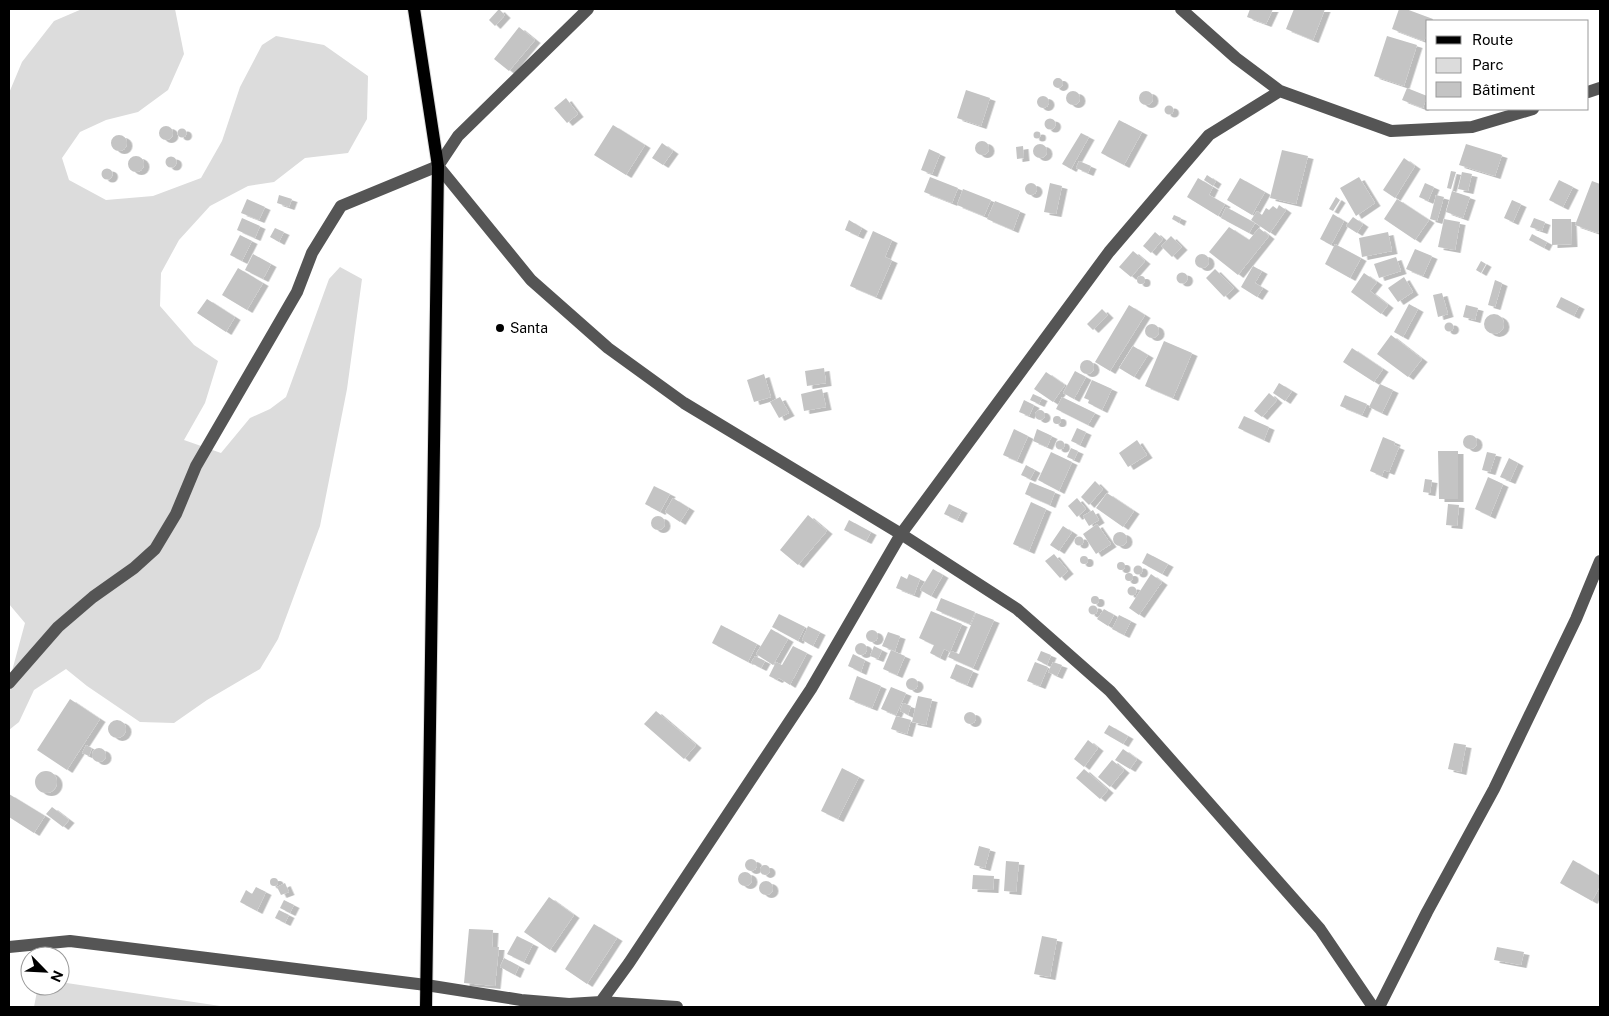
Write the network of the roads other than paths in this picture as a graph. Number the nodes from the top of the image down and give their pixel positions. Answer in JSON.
{"nodes":[{"id":1,"x":414,"y":9,"type":"edge"},
{"id":2,"x":588,"y":9,"type":"edge"},
{"id":3,"x":1181,"y":9,"type":"edge"},
{"id":4,"x":1280,"y":92,"type":"junction"},
{"id":5,"x":1530,"y":110,"type":"edge"},
{"id":6,"x":438,"y":166,"type":"junction"},
{"id":7,"x":901,"y":534,"type":"junction"},
{"id":8,"x":1600,"y":561,"type":"edge"},
{"id":9,"x":9,"y":683,"type":"edge"},
{"id":10,"x":9,"y":947,"type":"edge"},
{"id":11,"x":426,"y":985,"type":"junction"},
{"id":12,"x":599,"y":1005,"type":"edge"},
{"id":13,"x":426,"y":1007,"type":"edge"},
{"id":14,"x":677,"y":1007,"type":"edge"},
{"id":15,"x":1372,"y":1007,"type":"edge"},
{"id":16,"x":1379,"y":1007,"type":"edge"}],
"edges":[{"from":1,"to":6,"type":"main road"},
{"from":2,"to":6,"type":"street"},
{"from":3,"to":4,"type":"street"},
{"from":4,"to":5,"type":"street"},
{"from":4,"to":7,"type":"street"},
{"from":6,"to":7,"type":"street"},
{"from":6,"to":9,"type":"street"},
{"from":6,"to":11,"type":"main road"},
{"from":7,"to":12,"type":"street"},
{"from":7,"to":15,"type":"street"},
{"from":8,"to":16,"type":"street"},
{"from":10,"to":11,"type":"street"},
{"from":11,"to":12,"type":"street"},
{"from":11,"to":13,"type":"main road"},
{"from":12,"to":14,"type":"street"}]}
